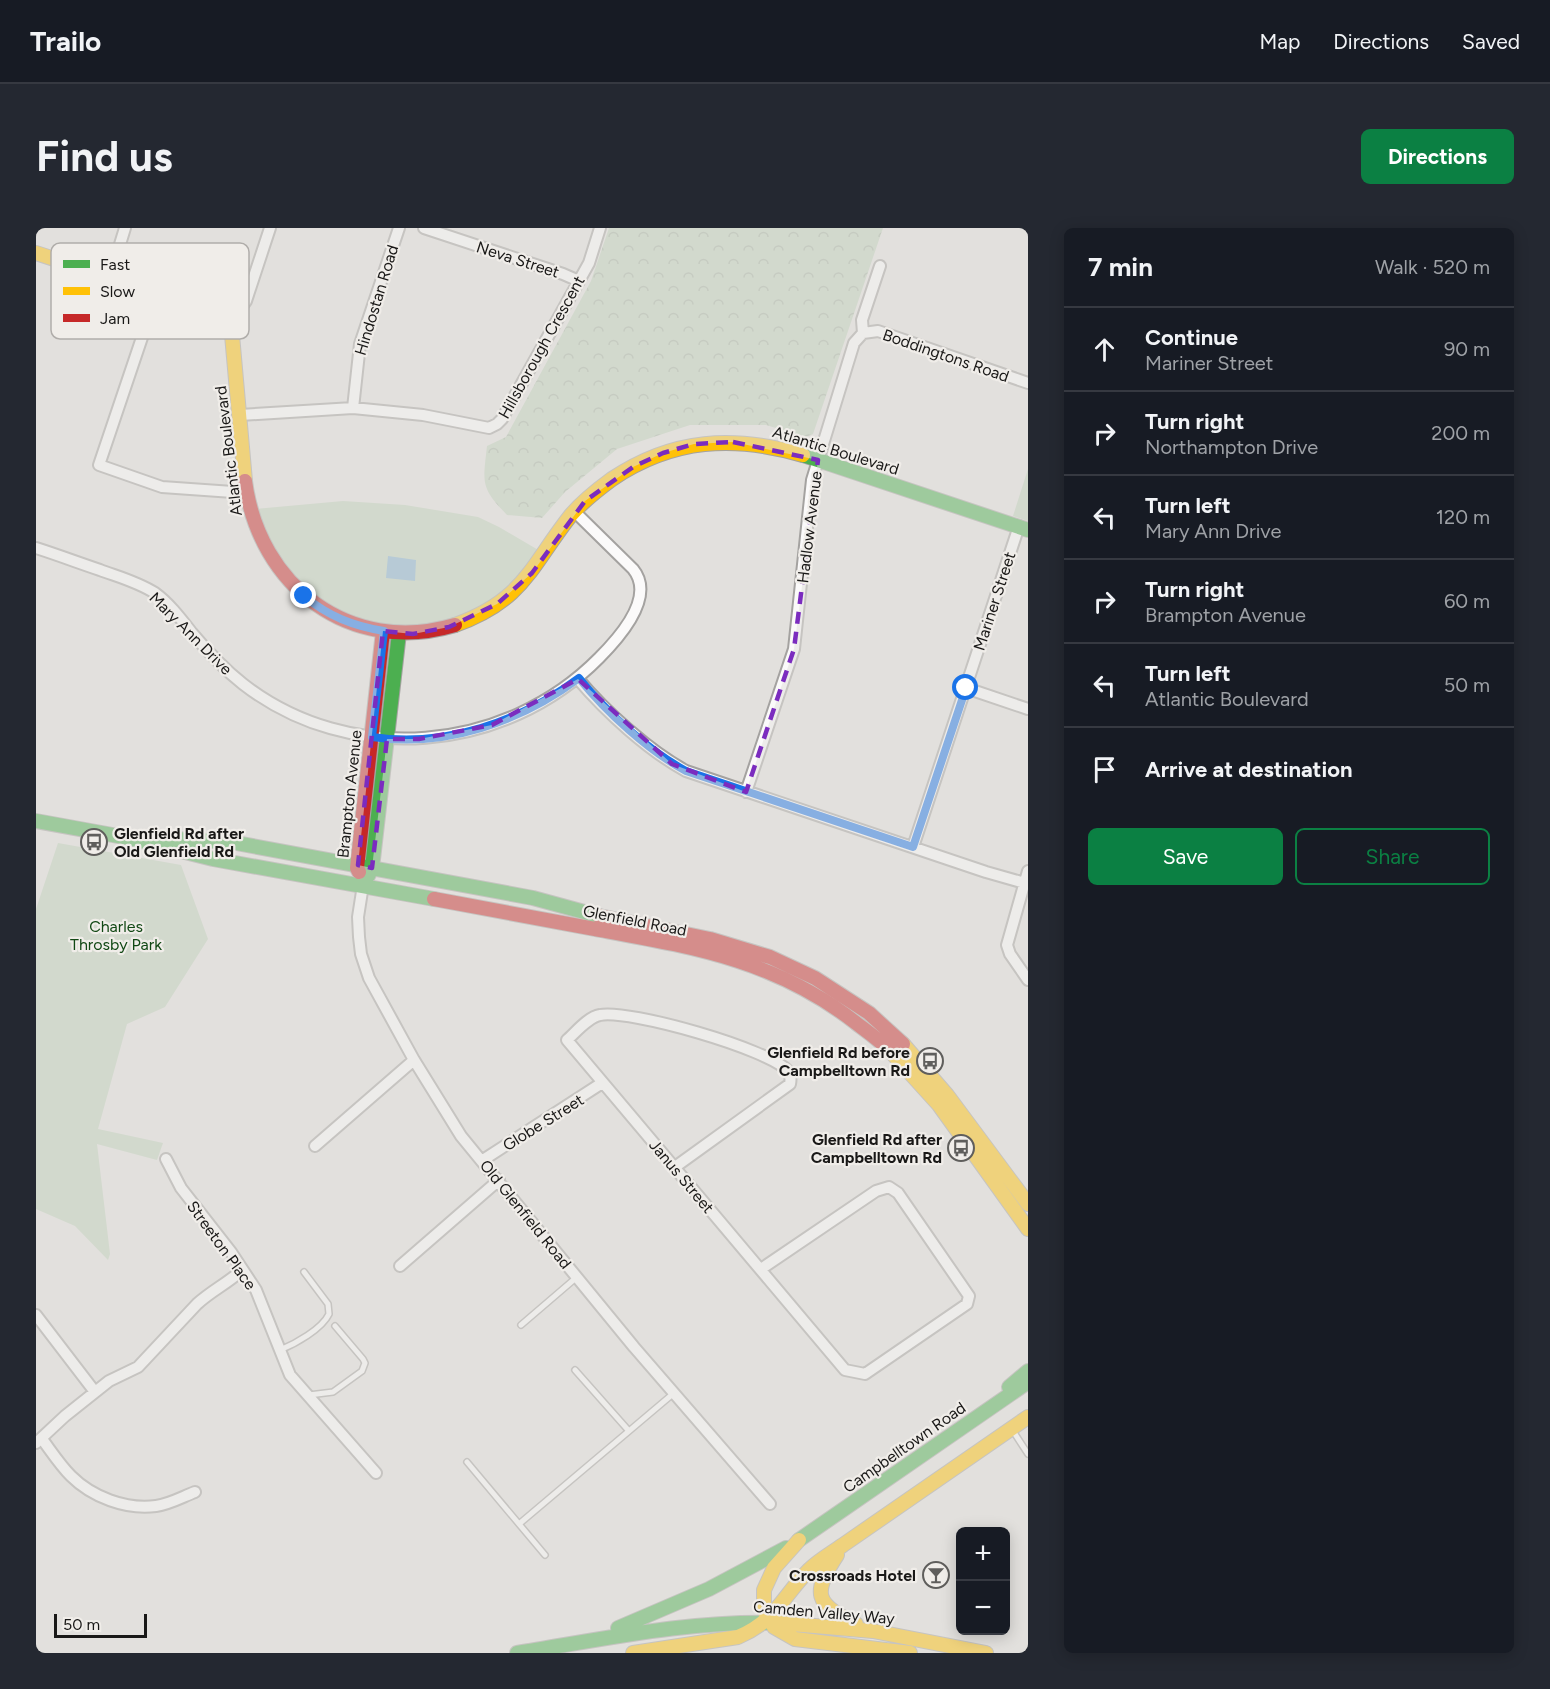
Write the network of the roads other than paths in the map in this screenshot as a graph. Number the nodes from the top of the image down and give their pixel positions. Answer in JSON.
{"nodes":[{"id":1,"x":125,"y":228,"type":"edge"},
{"id":2,"x":270,"y":228,"type":"edge"},
{"id":3,"x":399,"y":228,"type":"edge"},
{"id":4,"x":424,"y":228,"type":"edge"},
{"id":5,"x":600,"y":228,"type":"edge"},
{"id":6,"x":120,"y":243,"type":"edge"},
{"id":7,"x":36,"y":253,"type":"edge"},
{"id":8,"x":51,"y":258,"type":"edge"},
{"id":9,"x":880,"y":266,"type":"dead end"},
{"id":10,"x":579,"y":281,"type":"junction"},
{"id":11,"x":249,"y":292,"type":"edge"},
{"id":12,"x":863,"y":333,"type":"junction"},
{"id":13,"x":141,"y":339,"type":"edge"},
{"id":14,"x":232,"y":339,"type":"edge"},
{"id":15,"x":1028,"y":383,"type":"edge"},
{"id":16,"x":353,"y":408,"type":"junction"},
{"id":17,"x":240,"y":416,"type":"junction"},
{"id":18,"x":818,"y":460,"type":"junction"},
{"id":19,"x":247,"y":493,"type":"junction"},
{"id":20,"x":574,"y":512,"type":"junction"},
{"id":21,"x":1023,"y":528,"type":"edge"},
{"id":22,"x":36,"y":548,"type":"edge"},
{"id":23,"x":384,"y":631,"type":"junction"},
{"id":24,"x":399,"y":633,"type":"junction"},
{"id":25,"x":579,"y":678,"type":"junction"},
{"id":26,"x":966,"y":688,"type":"junction"},
{"id":27,"x":1028,"y":709,"type":"edge"},
{"id":28,"x":372,"y":737,"type":"junction"},
{"id":29,"x":387,"y":739,"type":"junction"},
{"id":30,"x":746,"y":792,"type":"junction"},
{"id":31,"x":36,"y":820,"type":"edge"},
{"id":32,"x":129,"y":838,"type":"junction"},
{"id":33,"x":913,"y":847,"type":"junction"},
{"id":34,"x":358,"y":865,"type":"junction"},
{"id":35,"x":372,"y":868,"type":"junction"},
{"id":36,"x":1028,"y":871,"type":"edge"},
{"id":37,"x":1026,"y":883,"type":"edge"},
{"id":38,"x":363,"y":885,"type":"junction"},
{"id":39,"x":1028,"y":980,"type":"edge"},
{"id":40,"x":414,"y":1060,"type":"junction"},
{"id":41,"x":602,"y":1083,"type":"junction"},
{"id":42,"x":976,"y":1133,"type":"junction"},
{"id":43,"x":315,"y":1146,"type":"dead end"},
{"id":44,"x":166,"y":1159,"type":"dead end"},
{"id":45,"x":483,"y":1160,"type":"junction"},
{"id":46,"x":675,"y":1167,"type":"junction"},
{"id":47,"x":499,"y":1180,"type":"junction"},
{"id":48,"x":1028,"y":1190,"type":"edge"},
{"id":49,"x":1028,"y":1204,"type":"edge"},
{"id":50,"x":1013,"y":1209,"type":"junction"},
{"id":51,"x":1028,"y":1229,"type":"edge"},
{"id":52,"x":1028,"y":1234,"type":"edge"},
{"id":53,"x":400,"y":1266,"type":"dead end"},
{"id":54,"x":761,"y":1269,"type":"junction"},
{"id":55,"x":242,"y":1270,"type":"junction"},
{"id":56,"x":304,"y":1272,"type":"dead end"},
{"id":57,"x":577,"y":1277,"type":"junction"},
{"id":58,"x":36,"y":1315,"type":"edge"},
{"id":59,"x":521,"y":1325,"type":"dead end"},
{"id":60,"x":335,"y":1326,"type":"dead end"},
{"id":61,"x":280,"y":1351,"type":"junction"},
{"id":62,"x":575,"y":1370,"type":"dead end"},
{"id":63,"x":1028,"y":1371,"type":"edge"},
{"id":64,"x":1028,"y":1382,"type":"edge"},
{"id":65,"x":95,"y":1392,"type":"junction"},
{"id":66,"x":674,"y":1393,"type":"junction"},
{"id":67,"x":309,"y":1395,"type":"junction"},
{"id":68,"x":1028,"y":1417,"type":"edge"},
{"id":69,"x":965,"y":1424,"type":"junction"},
{"id":70,"x":1011,"y":1428,"type":"junction"},
{"id":71,"x":629,"y":1431,"type":"junction"},
{"id":72,"x":39,"y":1441,"type":"edge"},
{"id":73,"x":1028,"y":1454,"type":"edge"},
{"id":74,"x":467,"y":1462,"type":"dead end"},
{"id":75,"x":376,"y":1473,"type":"dead end"},
{"id":76,"x":195,"y":1492,"type":"dead end"},
{"id":77,"x":770,"y":1504,"type":"dead end"},
{"id":78,"x":519,"y":1524,"type":"junction"},
{"id":79,"x":799,"y":1540,"type":"junction"},
{"id":80,"x":843,"y":1545,"type":"junction"},
{"id":81,"x":545,"y":1555,"type":"dead end"},
{"id":82,"x":768,"y":1621,"type":"junction"},
{"id":83,"x":874,"y":1632,"type":"junction"},
{"id":84,"x":587,"y":1640,"type":"junction"},
{"id":85,"x":517,"y":1653,"type":"edge"},
{"id":86,"x":633,"y":1653,"type":"edge"},
{"id":87,"x":910,"y":1653,"type":"edge"},
{"id":88,"x":986,"y":1653,"type":"edge"}],
"edges":[{"from":1,"to":6,"type":"street"},
{"from":2,"to":11,"type":"street"},
{"from":3,"to":16,"type":"street","name":"Hindostan Road"},
{"from":4,"to":10,"type":"street","name":"Neva Street"},
{"from":5,"to":10,"type":"street","name":"Hillsborough Crescent"},
{"from":7,"to":8,"type":"main road"},
{"from":9,"to":12,"type":"street","name":"Hadlow Avenue"},
{"from":10,"to":16,"type":"street","name":"Hillsborough Crescent"},
{"from":12,"to":15,"type":"street","name":"Boddingtons Road"},
{"from":12,"to":18,"type":"street","name":"Hadlow Avenue"},
{"from":13,"to":19,"type":"street"},
{"from":14,"to":17,"type":"main road","name":"Atlantic Boulevard"},
{"from":16,"to":17,"type":"street","name":"Hillsborough Crescent"},
{"from":17,"to":19,"type":"main road","name":"Atlantic Boulevard"},
{"from":18,"to":20,"type":"main road","name":"Atlantic Boulevard"},
{"from":18,"to":21,"type":"main road","name":"Atlantic Boulevard"},
{"from":18,"to":30,"type":"street","name":"Hadlow Avenue"},
{"from":19,"to":23,"type":"main road","name":"Atlantic Boulevard"},
{"from":20,"to":24,"type":"main road","name":"Atlantic Boulevard"},
{"from":20,"to":25,"type":"street","name":"Mary Ann Drive"},
{"from":21,"to":26,"type":"street","name":"Mariner Street"},
{"from":22,"to":28,"type":"street","name":"Mary Ann Drive"},
{"from":23,"to":24,"type":"main road","name":"Atlantic Boulevard"},
{"from":23,"to":28,"type":"main road","name":"Brampton Avenue"},
{"from":24,"to":29,"type":"main road","name":"Brampton Avenue"},
{"from":25,"to":29,"type":"street","name":"Mary Ann Drive"},
{"from":25,"to":30,"type":"street"},
{"from":26,"to":27,"type":"street"},
{"from":26,"to":33,"type":"street","name":"Mariner Street"},
{"from":28,"to":29,"type":"street","name":"Mary Ann Drive"},
{"from":28,"to":34,"type":"main road","name":"Brampton Avenue"},
{"from":29,"to":35,"type":"main road","name":"Brampton Avenue"},
{"from":30,"to":33,"type":"street"},
{"from":31,"to":32,"type":"main road","name":"Glenfield Road"},
{"from":32,"to":34,"type":"main road","name":"Glenfield Road"},
{"from":32,"to":38,"type":"main road","name":"Glenfield Road"},
{"from":33,"to":37,"type":"street"},
{"from":34,"to":35,"type":"main road","name":"Glenfield Road"},
{"from":34,"to":38,"type":"main road","name":"Brampton Avenue"},
{"from":35,"to":38,"type":"main road","name":"Brampton Avenue"},
{"from":35,"to":42,"type":"main road","name":"Glenfield Road"},
{"from":36,"to":37,"type":"street"},
{"from":37,"to":39,"type":"street"},
{"from":38,"to":40,"type":"street","name":"Old Glenfield Road"},
{"from":38,"to":50,"type":"main road","name":"Glenfield Road"},
{"from":40,"to":43,"type":"street"},
{"from":40,"to":45,"type":"street","name":"Old Glenfield Road"},
{"from":41,"to":45,"type":"street","name":"Globe Street"},
{"from":41,"to":46,"type":"street","name":"Janus Street"},
{"from":41,"to":46,"type":"street","name":"Janus Street"},
{"from":42,"to":48,"type":"main road"},
{"from":42,"to":49,"type":"main road","name":"Glenfield Road"},
{"from":44,"to":55,"type":"street","name":"Streeton Place"},
{"from":45,"to":47,"type":"street","name":"Old Glenfield Road"},
{"from":46,"to":54,"type":"street","name":"Janus Street"},
{"from":47,"to":53,"type":"street"},
{"from":47,"to":57,"type":"street","name":"Old Glenfield Road"},
{"from":50,"to":51,"type":"main road","name":"Glenfield Road"},
{"from":50,"to":52,"type":"main road"},
{"from":54,"to":54,"type":"street","name":"Janus Street"},
{"from":55,"to":61,"type":"street","name":"Streeton Place"},
{"from":55,"to":65,"type":"street"},
{"from":56,"to":61,"type":"lane"},
{"from":57,"to":59,"type":"lane"},
{"from":57,"to":66,"type":"street","name":"Old Glenfield Road"},
{"from":58,"to":65,"type":"street"},
{"from":60,"to":67,"type":"lane"},
{"from":61,"to":67,"type":"street","name":"Streeton Place"},
{"from":62,"to":71,"type":"lane"},
{"from":63,"to":69,"type":"main road"},
{"from":64,"to":69,"type":"main road","name":"Campbelltown Road"},
{"from":65,"to":72,"type":"street"},
{"from":66,"to":71,"type":"lane"},
{"from":66,"to":77,"type":"street","name":"Old Glenfield Road"},
{"from":67,"to":75,"type":"street","name":"Streeton Place"},
{"from":68,"to":70,"type":"main road"},
{"from":69,"to":79,"type":"main road","name":"Campbelltown Road"},
{"from":70,"to":73,"type":"lane"},
{"from":70,"to":80,"type":"main road"},
{"from":71,"to":78,"type":"lane"},
{"from":72,"to":76,"type":"street"},
{"from":74,"to":78,"type":"lane"},
{"from":78,"to":81,"type":"lane"},
{"from":79,"to":82,"type":"main road"},
{"from":79,"to":84,"type":"main road"},
{"from":80,"to":82,"type":"main road"},
{"from":80,"to":83,"type":"main road"},
{"from":82,"to":83,"type":"main road","name":"Camden Valley Way"},
{"from":82,"to":84,"type":"main road","name":"Camden Valley Way"},
{"from":82,"to":86,"type":"main road"},
{"from":82,"to":87,"type":"main road"},
{"from":83,"to":88,"type":"main road","name":"Camden Valley Way"},
{"from":84,"to":85,"type":"main road"}]}
